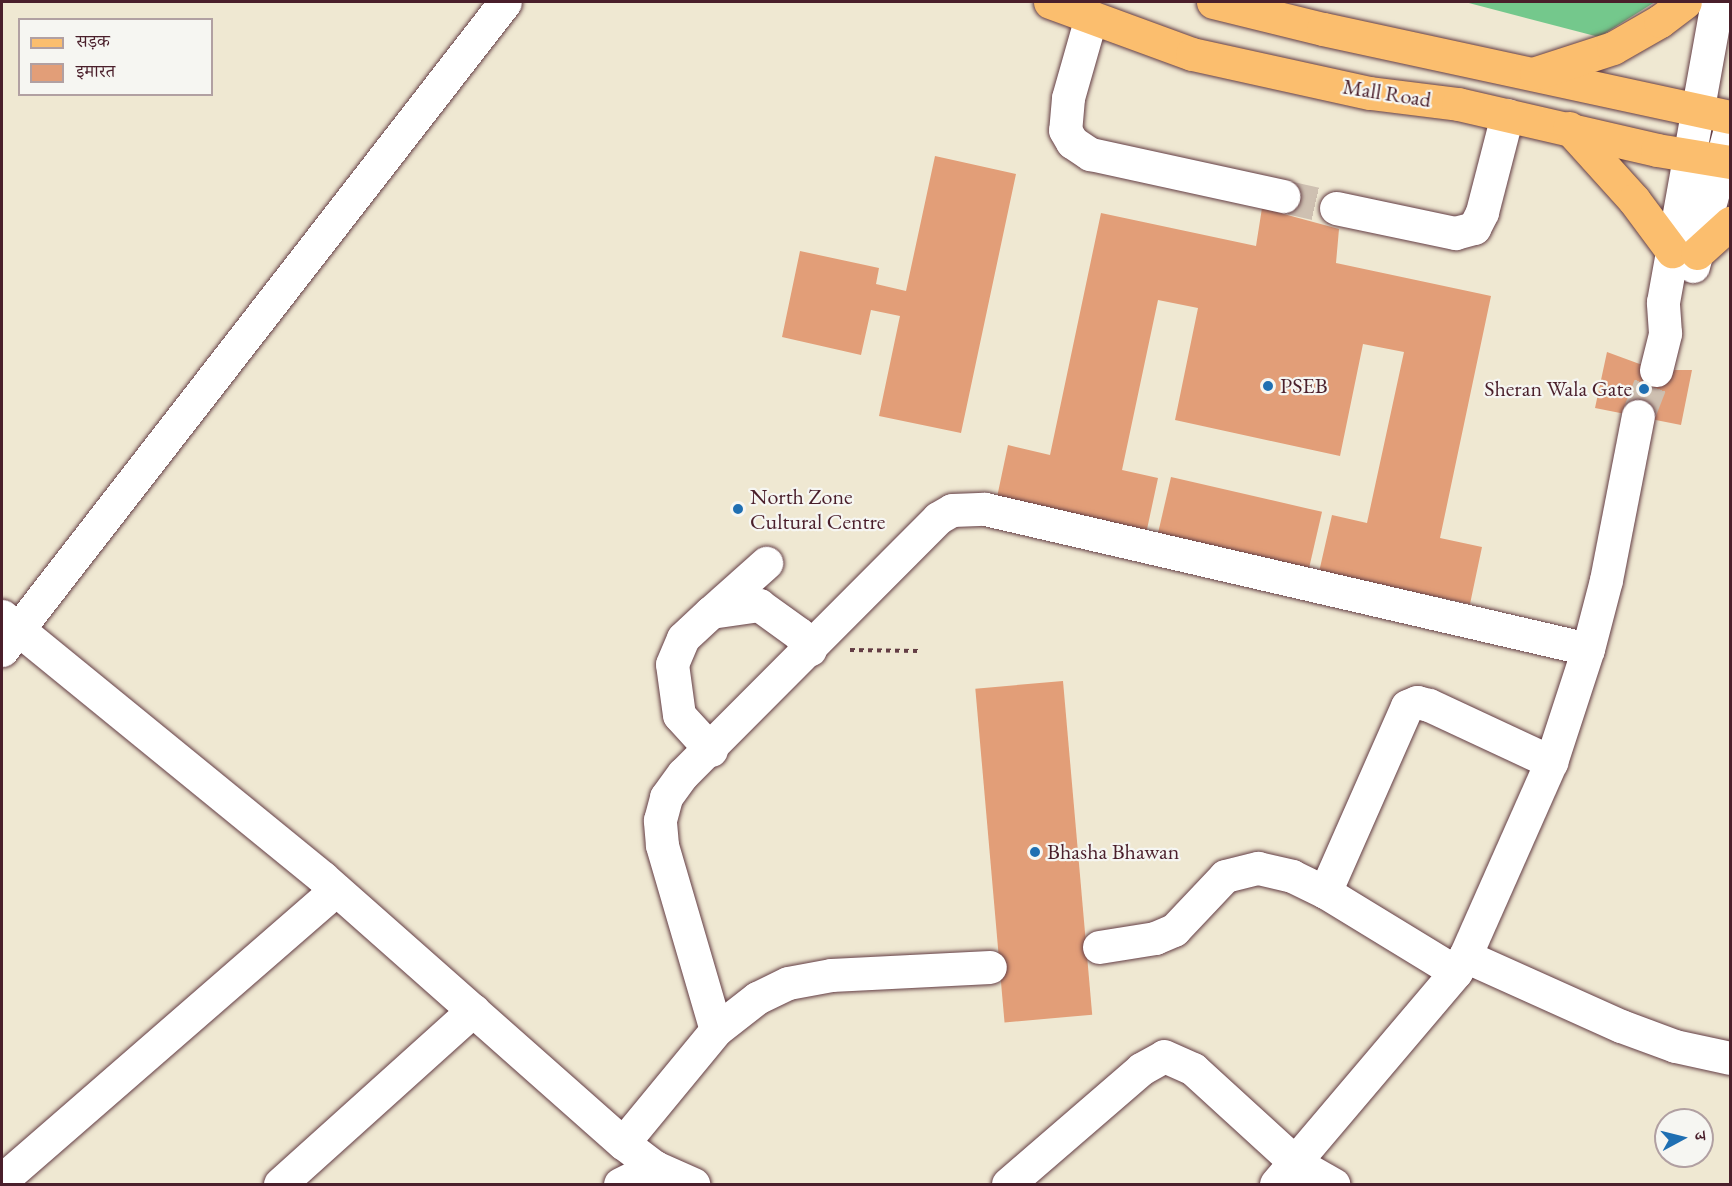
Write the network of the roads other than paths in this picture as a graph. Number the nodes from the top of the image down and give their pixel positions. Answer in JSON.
{"nodes":[{"id":1,"x":505,"y":2,"type":"edge"},
{"id":2,"x":1050,"y":2,"type":"edge"},
{"id":3,"x":1213,"y":2,"type":"edge"},
{"id":4,"x":1685,"y":2,"type":"edge"},
{"id":5,"x":1717,"y":2,"type":"edge"},
{"id":6,"x":1091,"y":17,"type":"junction"},
{"id":7,"x":1535,"y":73,"type":"junction"},
{"id":8,"x":1697,"y":109,"type":"junction"},
{"id":9,"x":1507,"y":115,"type":"junction"},
{"id":10,"x":1731,"y":117,"type":"edge"},
{"id":11,"x":1569,"y":128,"type":"junction"},
{"id":12,"x":1728,"y":150,"type":"edge"},
{"id":13,"x":1687,"y":154,"type":"junction"},
{"id":14,"x":1283,"y":196,"type":"tunnel mouth"},
{"id":15,"x":1336,"y":208,"type":"tunnel mouth"},
{"id":16,"x":1731,"y":223,"type":"edge"},
{"id":17,"x":1685,"y":252,"type":"junction"},
{"id":18,"x":1656,"y":370,"type":"tunnel mouth"},
{"id":19,"x":1638,"y":416,"type":"tunnel mouth"},
{"id":20,"x":766,"y":563,"type":"dead end"},
{"id":21,"x":711,"y":612,"type":"junction"},
{"id":22,"x":7,"y":632,"type":"edge"},
{"id":23,"x":1588,"y":649,"type":"junction"},
{"id":24,"x":810,"y":650,"type":"junction"},
{"id":25,"x":711,"y":750,"type":"junction"},
{"id":26,"x":1551,"y":762,"type":"junction"},
{"id":27,"x":336,"y":890,"type":"junction"},
{"id":28,"x":1325,"y":892,"type":"junction"},
{"id":29,"x":1100,"y":947,"type":"dead end"},
{"id":30,"x":1460,"y":964,"type":"junction"},
{"id":31,"x":990,"y":966,"type":"dead end"},
{"id":32,"x":473,"y":1010,"type":"junction"},
{"id":33,"x":716,"y":1030,"type":"junction"},
{"id":34,"x":1731,"y":1058,"type":"edge"},
{"id":35,"x":623,"y":1143,"type":"junction"},
{"id":36,"x":655,"y":1167,"type":"junction"},
{"id":37,"x":1286,"y":1174,"type":"edge"},
{"id":38,"x":2,"y":1180,"type":"edge"},
{"id":39,"x":280,"y":1185,"type":"edge"},
{"id":40,"x":620,"y":1185,"type":"edge"},
{"id":41,"x":693,"y":1185,"type":"edge"},
{"id":42,"x":1008,"y":1185,"type":"edge"},
{"id":43,"x":1333,"y":1185,"type":"edge"}],
"edges":[{"from":1,"to":22,"type":"street"},
{"from":2,"to":6,"type":"main road","name":"Mall Road"},
{"from":3,"to":7,"type":"main road"},
{"from":4,"to":7,"type":"main road"},
{"from":5,"to":8,"type":"street"},
{"from":6,"to":9,"type":"main road","name":"Mall Road"},
{"from":6,"to":14,"type":"street"},
{"from":7,"to":8,"type":"main road"},
{"from":8,"to":10,"type":"main road"},
{"from":8,"to":13,"type":"street"},
{"from":9,"to":11,"type":"main road","name":"Mall Road"},
{"from":9,"to":15,"type":"street"},
{"from":11,"to":13,"type":"main road","name":"Mall Road"},
{"from":11,"to":17,"type":"main road"},
{"from":12,"to":13,"type":"main road","name":"Mall Road"},
{"from":12,"to":17,"type":"street"},
{"from":13,"to":17,"type":"street"},
{"from":16,"to":17,"type":"main road"},
{"from":17,"to":18,"type":"street"},
{"from":19,"to":23,"type":"street"},
{"from":20,"to":21,"type":"street"},
{"from":21,"to":24,"type":"street"},
{"from":21,"to":25,"type":"street"},
{"from":22,"to":27,"type":"street"},
{"from":23,"to":24,"type":"street"},
{"from":23,"to":26,"type":"street"},
{"from":24,"to":25,"type":"street"},
{"from":25,"to":33,"type":"street"},
{"from":26,"to":28,"type":"street"},
{"from":26,"to":30,"type":"street"},
{"from":27,"to":32,"type":"street"},
{"from":27,"to":38,"type":"street"},
{"from":28,"to":29,"type":"street"},
{"from":28,"to":30,"type":"street"},
{"from":30,"to":34,"type":"street"},
{"from":30,"to":37,"type":"street"},
{"from":31,"to":33,"type":"street"},
{"from":32,"to":35,"type":"street"},
{"from":32,"to":39,"type":"street"},
{"from":33,"to":35,"type":"street"},
{"from":35,"to":36,"type":"street"},
{"from":36,"to":40,"type":"street"},
{"from":36,"to":41,"type":"street"},
{"from":37,"to":42,"type":"street"},
{"from":37,"to":43,"type":"street"}]}
